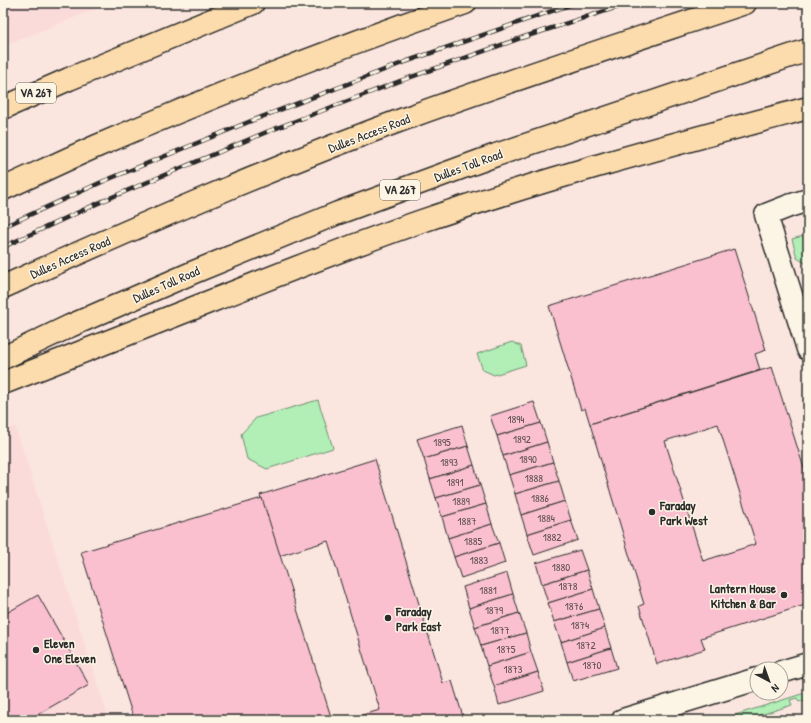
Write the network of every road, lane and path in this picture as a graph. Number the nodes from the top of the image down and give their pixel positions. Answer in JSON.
{"nodes":[{"id":1,"x":224,"y":3,"type":"edge"},
{"id":2,"x":253,"y":3,"type":"edge"},
{"id":3,"x":464,"y":3,"type":"edge"},
{"id":4,"x":745,"y":3,"type":"edge"},
{"id":5,"x":808,"y":50,"type":"edge"},
{"id":6,"x":69,"y":79,"type":"junction"},
{"id":7,"x":3,"y":108,"type":"edge"},
{"id":8,"x":808,"y":108,"type":"edge"},
{"id":9,"x":3,"y":189,"type":"edge"},
{"id":10,"x":808,"y":200,"type":"edge"},
{"id":11,"x":3,"y":287,"type":"edge"},
{"id":12,"x":808,"y":349,"type":"edge"},
{"id":13,"x":3,"y":358,"type":"edge"},
{"id":14,"x":3,"y":383,"type":"edge"},
{"id":15,"x":808,"y":664,"type":"edge"},
{"id":16,"x":789,"y":670,"type":"edge"},
{"id":17,"x":749,"y":681,"type":"edge"},
{"id":18,"x":623,"y":720,"type":"edge"}],
"edges":[{"from":1,"to":6,"type":"highway"},
{"from":2,"to":6,"type":"highway","number":"VA 267"},
{"from":3,"to":9,"type":"highway"},
{"from":4,"to":11,"type":"highway","name":"Dulles Access Road"},
{"from":5,"to":13,"type":"highway","name":"Dulles Toll Road","number":"VA 267"},
{"from":6,"to":7,"type":"highway","number":"VA 267"},
{"from":8,"to":14,"type":"highway"},
{"from":10,"to":12,"type":"street"},
{"from":15,"to":16,"type":"street"},
{"from":17,"to":18,"type":"street"}]}
